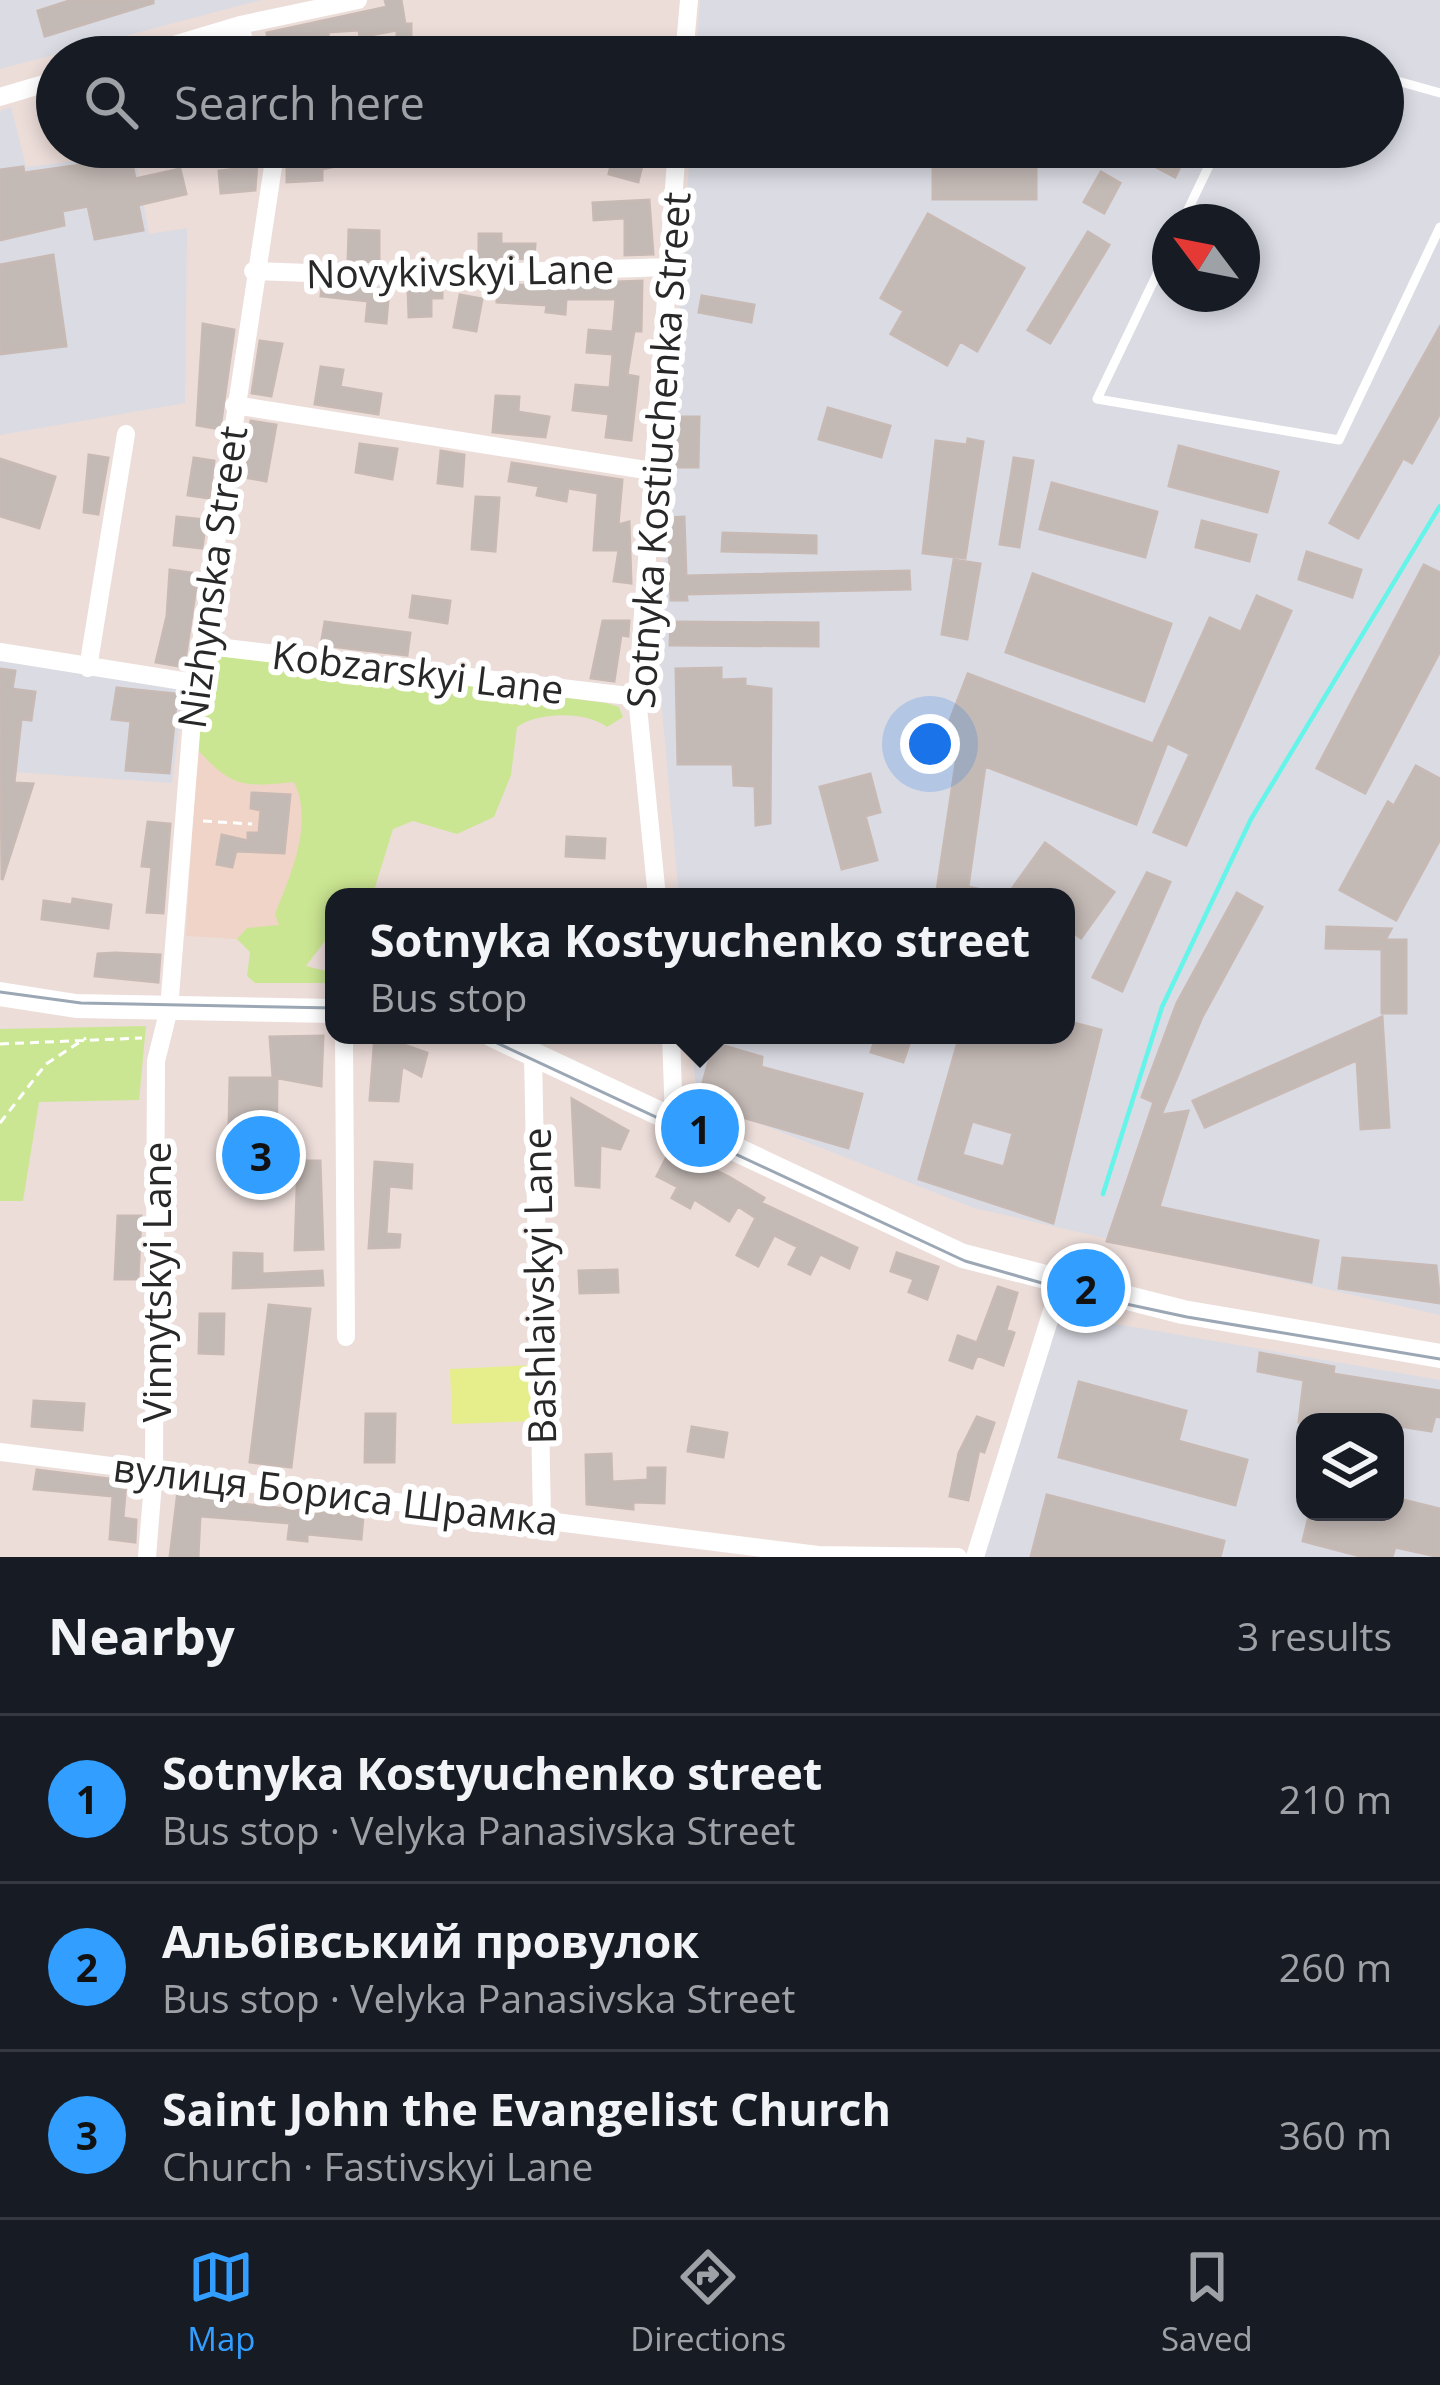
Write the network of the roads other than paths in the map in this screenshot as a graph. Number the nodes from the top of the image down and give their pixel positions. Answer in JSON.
{"nodes":[{"id":1,"x":358,"y":0,"type":"edge"},
{"id":2,"x":689,"y":0,"type":"edge"},
{"id":3,"x":240,"y":25,"type":"junction"},
{"id":4,"x":203,"y":36,"type":"edge"},
{"id":5,"x":243,"y":36,"type":"edge"},
{"id":6,"x":686,"y":36,"type":"edge"},
{"id":7,"x":1404,"y":82,"type":"edge"},
{"id":8,"x":36,"y":86,"type":"edge"},
{"id":9,"x":1440,"y":93,"type":"edge"},
{"id":10,"x":0,"y":97,"type":"edge"},
{"id":11,"x":272,"y":168,"type":"edge"},
{"id":12,"x":675,"y":168,"type":"edge"},
{"id":13,"x":1208,"y":168,"type":"edge"},
{"id":14,"x":1191,"y":204,"type":"edge"},
{"id":15,"x":1440,"y":227,"type":"edge"},
{"id":16,"x":668,"y":266,"type":"junction"},
{"id":17,"x":253,"y":271,"type":"junction"},
{"id":18,"x":1152,"y":284,"type":"edge"},
{"id":19,"x":234,"y":405,"type":"junction"},
{"id":20,"x":126,"y":434,"type":"dead end"},
{"id":21,"x":652,"y":471,"type":"junction"},
{"id":22,"x":200,"y":645,"type":"junction"},
{"id":23,"x":0,"y":652,"type":"edge"},
{"id":24,"x":88,"y":668,"type":"junction"},
{"id":25,"x":195,"y":683,"type":"junction"},
{"id":26,"x":637,"y":697,"type":"junction"},
{"id":27,"x":656,"y":888,"type":"edge"},
{"id":28,"x":0,"y":994,"type":"edge"},
{"id":29,"x":170,"y":1010,"type":"junction"},
{"id":30,"x":325,"y":1011,"type":"edge"},
{"id":31,"x":344,"y":1044,"type":"edge"},
{"id":32,"x":511,"y":1044,"type":"edge"},
{"id":33,"x":671,"y":1044,"type":"edge"},
{"id":34,"x":533,"y":1054,"type":"junction"},
{"id":35,"x":674,"y":1120,"type":"junction"},
{"id":36,"x":1060,"y":1285,"type":"junction"},
{"id":37,"x":346,"y":1337,"type":"dead end"},
{"id":38,"x":1440,"y":1355,"type":"edge"},
{"id":39,"x":0,"y":1452,"type":"edge"},
{"id":40,"x":154,"y":1470,"type":"junction"},
{"id":41,"x":542,"y":1519,"type":"junction"},
{"id":42,"x":147,"y":1557,"type":"edge"},
{"id":43,"x":958,"y":1557,"type":"edge"},
{"id":44,"x":975,"y":1557,"type":"edge"}],
"edges":[{"from":1,"to":3,"type":"street"},
{"from":2,"to":6,"type":"street"},
{"from":3,"to":4,"type":"street"},
{"from":3,"to":5,"type":"street"},
{"from":7,"to":9,"type":"lane"},
{"from":8,"to":10,"type":"street"},
{"from":11,"to":17,"type":"street","name":"Nizhynska Street"},
{"from":12,"to":16,"type":"street","name":"Sotnyka Kostiuchenka Street"},
{"from":13,"to":14,"type":"lane"},
{"from":15,"to":18,"type":"lane"},
{"from":16,"to":17,"type":"street","name":"Novykivskyi Lane"},
{"from":16,"to":21,"type":"street","name":"Sotnyka Kostiuchenka Street"},
{"from":17,"to":19,"type":"street","name":"Nizhynska Street"},
{"from":19,"to":21,"type":"street"},
{"from":19,"to":22,"type":"street","name":"Nizhynska Street"},
{"from":20,"to":24,"type":"street"},
{"from":21,"to":26,"type":"street","name":"Sotnyka Kostiuchenka Street"},
{"from":22,"to":25,"type":"street","name":"Nizhynska Street"},
{"from":22,"to":26,"type":"street","name":"Kobzarskyi Lane"},
{"from":23,"to":24,"type":"street"},
{"from":24,"to":25,"type":"street"},
{"from":25,"to":29,"type":"street","name":"Nizhynska Street"},
{"from":26,"to":27,"type":"street","name":"Sotnyka Kostiuchenka Street"},
{"from":28,"to":29,"type":"street"},
{"from":29,"to":30,"type":"street"},
{"from":29,"to":40,"type":"street","name":"Vinnytskyi Lane"},
{"from":31,"to":37,"type":"street"},
{"from":32,"to":34,"type":"street"},
{"from":33,"to":35,"type":"street"},
{"from":34,"to":35,"type":"street"},
{"from":34,"to":41,"type":"street","name":"Bashlaivskyi Lane"},
{"from":35,"to":36,"type":"street"},
{"from":36,"to":38,"type":"street"},
{"from":36,"to":44,"type":"street"},
{"from":39,"to":40,"type":"street","name":"вулиця Бориса Шрамка"},
{"from":40,"to":41,"type":"street","name":"вулиця Бориса Шрамка"},
{"from":40,"to":42,"type":"street","name":"Vinnytskyi Lane"},
{"from":41,"to":43,"type":"street","name":"вулиця Бориса Шрамка"}]}
